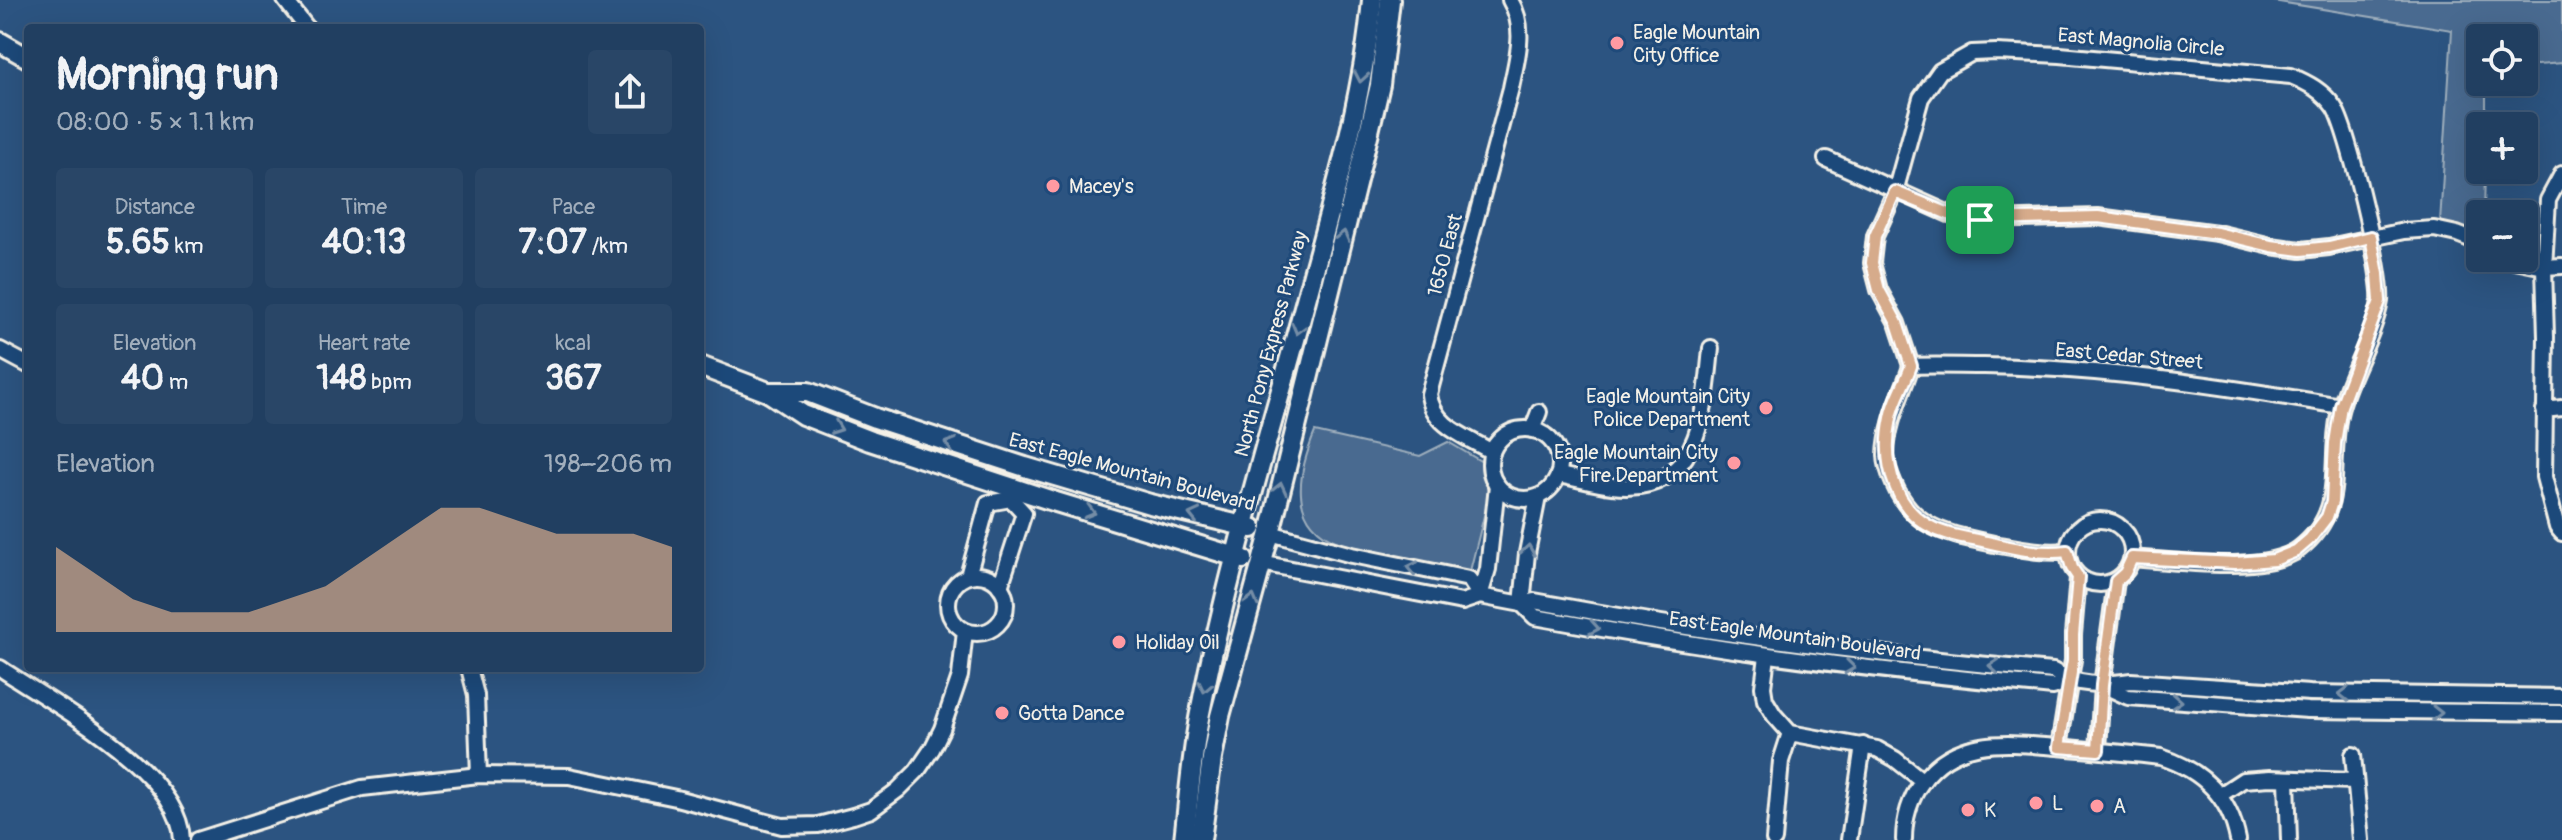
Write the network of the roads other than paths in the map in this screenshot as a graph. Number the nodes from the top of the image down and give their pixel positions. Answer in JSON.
{"nodes":[{"id":1,"x":285,"y":0,"type":"edge"},
{"id":2,"x":1372,"y":0,"type":"edge"},
{"id":3,"x":1390,"y":0,"type":"edge"},
{"id":4,"x":1510,"y":0,"type":"edge"},
{"id":5,"x":304,"y":24,"type":"edge"},
{"id":6,"x":0,"y":42,"type":"edge"},
{"id":7,"x":24,"y":56,"type":"edge"},
{"id":8,"x":1826,"y":159,"type":"dead end"},
{"id":9,"x":2562,"y":174,"type":"edge"},
{"id":10,"x":1895,"y":192,"type":"junction"},
{"id":11,"x":2371,"y":237,"type":"junction"},
{"id":12,"x":2466,"y":238,"type":"edge"},
{"id":13,"x":2538,"y":266,"type":"edge"},
{"id":14,"x":2562,"y":266,"type":"edge"},
{"id":15,"x":2544,"y":267,"type":"junction"},
{"id":16,"x":1711,"y":348,"type":"dead end"},
{"id":17,"x":0,"y":350,"type":"edge"},
{"id":18,"x":24,"y":363,"type":"edge"},
{"id":19,"x":1911,"y":366,"type":"junction"},
{"id":20,"x":704,"y":368,"type":"edge"},
{"id":21,"x":768,"y":392,"type":"junction"},
{"id":22,"x":2341,"y":406,"type":"junction"},
{"id":23,"x":2562,"y":408,"type":"edge"},
{"id":24,"x":2544,"y":410,"type":"junction"},
{"id":25,"x":1539,"y":412,"type":"dead end"},
{"id":26,"x":1532,"y":430,"type":"junction"},
{"id":27,"x":1492,"y":452,"type":"junction"},
{"id":28,"x":1025,"y":467,"type":"junction"},
{"id":29,"x":1558,"y":475,"type":"junction"},
{"id":30,"x":1497,"y":485,"type":"junction"},
{"id":31,"x":1013,"y":494,"type":"junction"},
{"id":32,"x":1538,"y":497,"type":"junction"},
{"id":33,"x":1243,"y":525,"type":"junction"},
{"id":34,"x":1270,"y":533,"type":"junction"},
{"id":35,"x":2562,"y":533,"type":"edge"},
{"id":36,"x":2067,"y":551,"type":"junction"},
{"id":37,"x":1235,"y":557,"type":"junction"},
{"id":38,"x":2132,"y":558,"type":"junction"},
{"id":39,"x":1261,"y":563,"type":"junction"},
{"id":40,"x":968,"y":576,"type":"junction"},
{"id":41,"x":2078,"y":577,"type":"junction"},
{"id":42,"x":2116,"y":581,"type":"junction"},
{"id":43,"x":1000,"y":587,"type":"junction"},
{"id":44,"x":1480,"y":596,"type":"junction"},
{"id":45,"x":1522,"y":604,"type":"junction"},
{"id":46,"x":965,"y":631,"type":"junction"},
{"id":47,"x":1767,"y":656,"type":"junction"},
{"id":48,"x":0,"y":668,"type":"edge"},
{"id":49,"x":470,"y":672,"type":"edge"},
{"id":50,"x":2069,"y":681,"type":"junction"},
{"id":51,"x":2102,"y":685,"type":"junction"},
{"id":52,"x":2562,"y":697,"type":"edge"},
{"id":53,"x":2562,"y":713,"type":"edge"},
{"id":54,"x":1790,"y":733,"type":"junction"},
{"id":55,"x":1863,"y":745,"type":"junction"},
{"id":56,"x":2059,"y":747,"type":"junction"},
{"id":57,"x":2098,"y":750,"type":"junction"},
{"id":58,"x":2353,"y":755,"type":"dead end"},
{"id":59,"x":479,"y":775,"type":"junction"},
{"id":60,"x":2287,"y":780,"type":"junction"},
{"id":61,"x":2354,"y":781,"type":"junction"},
{"id":62,"x":1919,"y":785,"type":"junction"},
{"id":63,"x":2220,"y":795,"type":"junction"},
{"id":64,"x":182,"y":840,"type":"edge"},
{"id":65,"x":198,"y":840,"type":"edge"},
{"id":66,"x":1184,"y":840,"type":"edge"},
{"id":67,"x":1201,"y":840,"type":"edge"},
{"id":68,"x":1774,"y":840,"type":"edge"},
{"id":69,"x":1849,"y":840,"type":"edge"},
{"id":70,"x":1904,"y":840,"type":"edge"},
{"id":71,"x":2238,"y":840,"type":"edge"},
{"id":72,"x":2289,"y":840,"type":"edge"},
{"id":73,"x":2361,"y":840,"type":"edge"}],
"edges":[{"from":1,"to":5,"type":"street"},
{"from":2,"to":33,"type":"main road","name":"North Pony Express Parkway","one_way":true},
{"from":34,"to":3,"type":"main road","name":"North Pony Express Parkway","one_way":true},
{"from":4,"to":27,"type":"street","name":"1650 East"},
{"from":6,"to":7,"type":"main road"},
{"from":8,"to":10,"type":"street"},
{"from":9,"to":15,"type":"street"},
{"from":10,"to":11,"type":"street"},
{"from":10,"to":11,"type":"street","name":"East Magnolia Circle"},
{"from":10,"to":19,"type":"street"},
{"from":11,"to":12,"type":"street"},
{"from":11,"to":22,"type":"street"},
{"from":13,"to":15,"type":"street"},
{"from":14,"to":15,"type":"street"},
{"from":15,"to":24,"type":"street"},
{"from":16,"to":29,"type":"street"},
{"from":17,"to":18,"type":"street"},
{"from":19,"to":22,"type":"street","name":"East Cedar Street"},
{"from":19,"to":36,"type":"street"},
{"from":20,"to":21,"type":"main road","name":"East Eagle Mountain Boulevard"},
{"from":28,"to":21,"type":"main road","name":"East Eagle Mountain Boulevard","one_way":true},
{"from":21,"to":31,"type":"main road","name":"East Eagle Mountain Boulevard","one_way":true},
{"from":22,"to":38,"type":"street"},
{"from":23,"to":24,"type":"street"},
{"from":24,"to":35,"type":"street"},
{"from":25,"to":26,"type":"street"},
{"from":26,"to":27,"type":"street"},
{"from":26,"to":29,"type":"street"},
{"from":27,"to":30,"type":"street"},
{"from":28,"to":31,"type":"street"},
{"from":33,"to":28,"type":"main road","name":"East Eagle Mountain Boulevard","one_way":true},
{"from":29,"to":32,"type":"street"},
{"from":30,"to":32,"type":"street"},
{"from":30,"to":44,"type":"street"},
{"from":31,"to":37,"type":"main road","name":"East Eagle Mountain Boulevard","one_way":true},
{"from":31,"to":40,"type":"street"},
{"from":31,"to":43,"type":"street"},
{"from":45,"to":32,"type":"street","one_way":true},
{"from":33,"to":34,"type":"main road","name":"East Eagle Mountain Boulevard"},
{"from":33,"to":37,"type":"main road","name":"North Pony Express Parkway"},
{"from":34,"to":39,"type":"main road","name":"North Pony Express Parkway"},
{"from":44,"to":34,"type":"street","name":"East Eagle Mountain Boulevard","one_way":true},
{"from":36,"to":38,"type":"street"},
{"from":36,"to":41,"type":"street"},
{"from":37,"to":39,"type":"main road","name":"East Eagle Mountain Boulevard"},
{"from":37,"to":66,"type":"main road","name":"North Pony Express Parkway","one_way":true},
{"from":38,"to":42,"type":"street"},
{"from":39,"to":44,"type":"street","name":"East Eagle Mountain Boulevard"},
{"from":67,"to":39,"type":"main road","name":"North Pony Express Parkway","one_way":true},
{"from":40,"to":43,"type":"street"},
{"from":40,"to":46,"type":"street"},
{"from":41,"to":42,"type":"street"},
{"from":41,"to":50,"type":"street"},
{"from":42,"to":51,"type":"street"},
{"from":43,"to":46,"type":"street"},
{"from":44,"to":45,"type":"street","name":"East Eagle Mountain Boulevard"},
{"from":45,"to":47,"type":"street","name":"East Eagle Mountain Boulevard","one_way":true},
{"from":50,"to":45,"type":"street","name":"East Eagle Mountain Boulevard","one_way":true},
{"from":46,"to":59,"type":"street"},
{"from":47,"to":50,"type":"street","name":"East Eagle Mountain Boulevard","one_way":true},
{"from":47,"to":54,"type":"street"},
{"from":48,"to":64,"type":"street"},
{"from":49,"to":59,"type":"street"},
{"from":50,"to":51,"type":"street","name":"East Eagle Mountain Boulevard"},
{"from":50,"to":56,"type":"street"},
{"from":52,"to":51,"type":"street","name":"East Eagle Mountain Boulevard","one_way":true},
{"from":51,"to":53,"type":"street","name":"East Eagle Mountain Boulevard","one_way":true},
{"from":51,"to":57,"type":"street"},
{"from":54,"to":55,"type":"street"},
{"from":54,"to":68,"type":"street"},
{"from":55,"to":62,"type":"street"},
{"from":55,"to":69,"type":"street"},
{"from":56,"to":57,"type":"street"},
{"from":56,"to":62,"type":"street"},
{"from":57,"to":63,"type":"street"},
{"from":58,"to":61,"type":"street"},
{"from":59,"to":65,"type":"street"},
{"from":60,"to":61,"type":"street"},
{"from":60,"to":63,"type":"street"},
{"from":60,"to":72,"type":"street"},
{"from":61,"to":73,"type":"street"},
{"from":62,"to":70,"type":"street"},
{"from":63,"to":71,"type":"street"}]}
